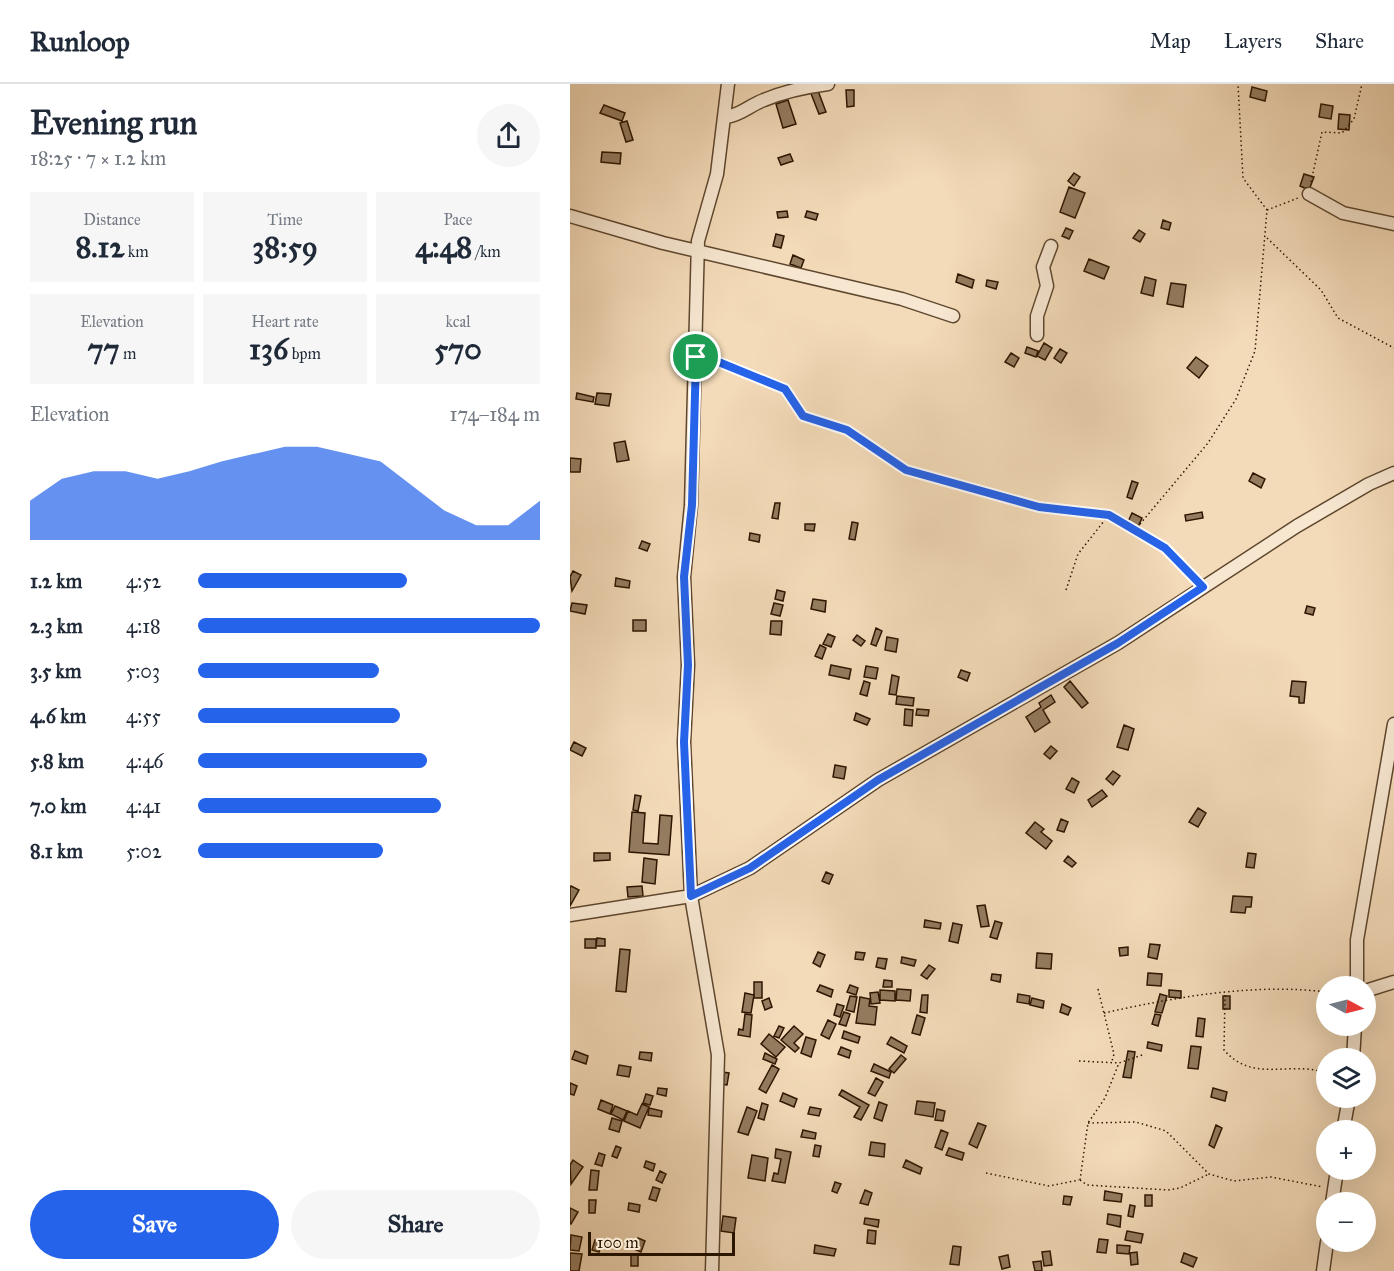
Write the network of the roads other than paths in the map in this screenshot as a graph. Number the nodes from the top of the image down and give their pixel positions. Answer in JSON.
{"nodes":[{"id":1,"x":728,"y":84,"type":"edge"},
{"id":2,"x":828,"y":84,"type":"edge"},
{"id":3,"x":726,"y":117,"type":"junction"},
{"id":4,"x":1308,"y":194,"type":"road end"},
{"id":5,"x":570,"y":216,"type":"edge"},
{"id":6,"x":1394,"y":224,"type":"edge"},
{"id":7,"x":1051,"y":246,"type":"dead end"},
{"id":8,"x":698,"y":251,"type":"junction"},
{"id":9,"x":953,"y":316,"type":"dead end"},
{"id":10,"x":1037,"y":335,"type":"dead end"},
{"id":11,"x":1394,"y":473,"type":"edge"},
{"id":12,"x":1394,"y":724,"type":"edge"},
{"id":13,"x":691,"y":896,"type":"junction"},
{"id":14,"x":570,"y":915,"type":"edge"},
{"id":15,"x":1357,"y":976,"type":"edge"},
{"id":16,"x":1394,"y":982,"type":"edge"},
{"id":17,"x":1376,"y":988,"type":"edge"},
{"id":18,"x":1326,"y":1252,"type":"edge"},
{"id":19,"x":712,"y":1271,"type":"edge"},
{"id":20,"x":1323,"y":1271,"type":"edge"}],
"edges":[{"from":1,"to":3,"type":"street"},
{"from":2,"to":3,"type":"street"},
{"from":3,"to":8,"type":"street"},
{"from":4,"to":6,"type":"street"},
{"from":5,"to":8,"type":"street"},
{"from":7,"to":10,"type":"street"},
{"from":8,"to":9,"type":"street"},
{"from":8,"to":13,"type":"street"},
{"from":11,"to":13,"type":"street"},
{"from":12,"to":15,"type":"street"},
{"from":13,"to":14,"type":"street"},
{"from":13,"to":19,"type":"street"},
{"from":16,"to":17,"type":"street"},
{"from":18,"to":20,"type":"street"}]}
